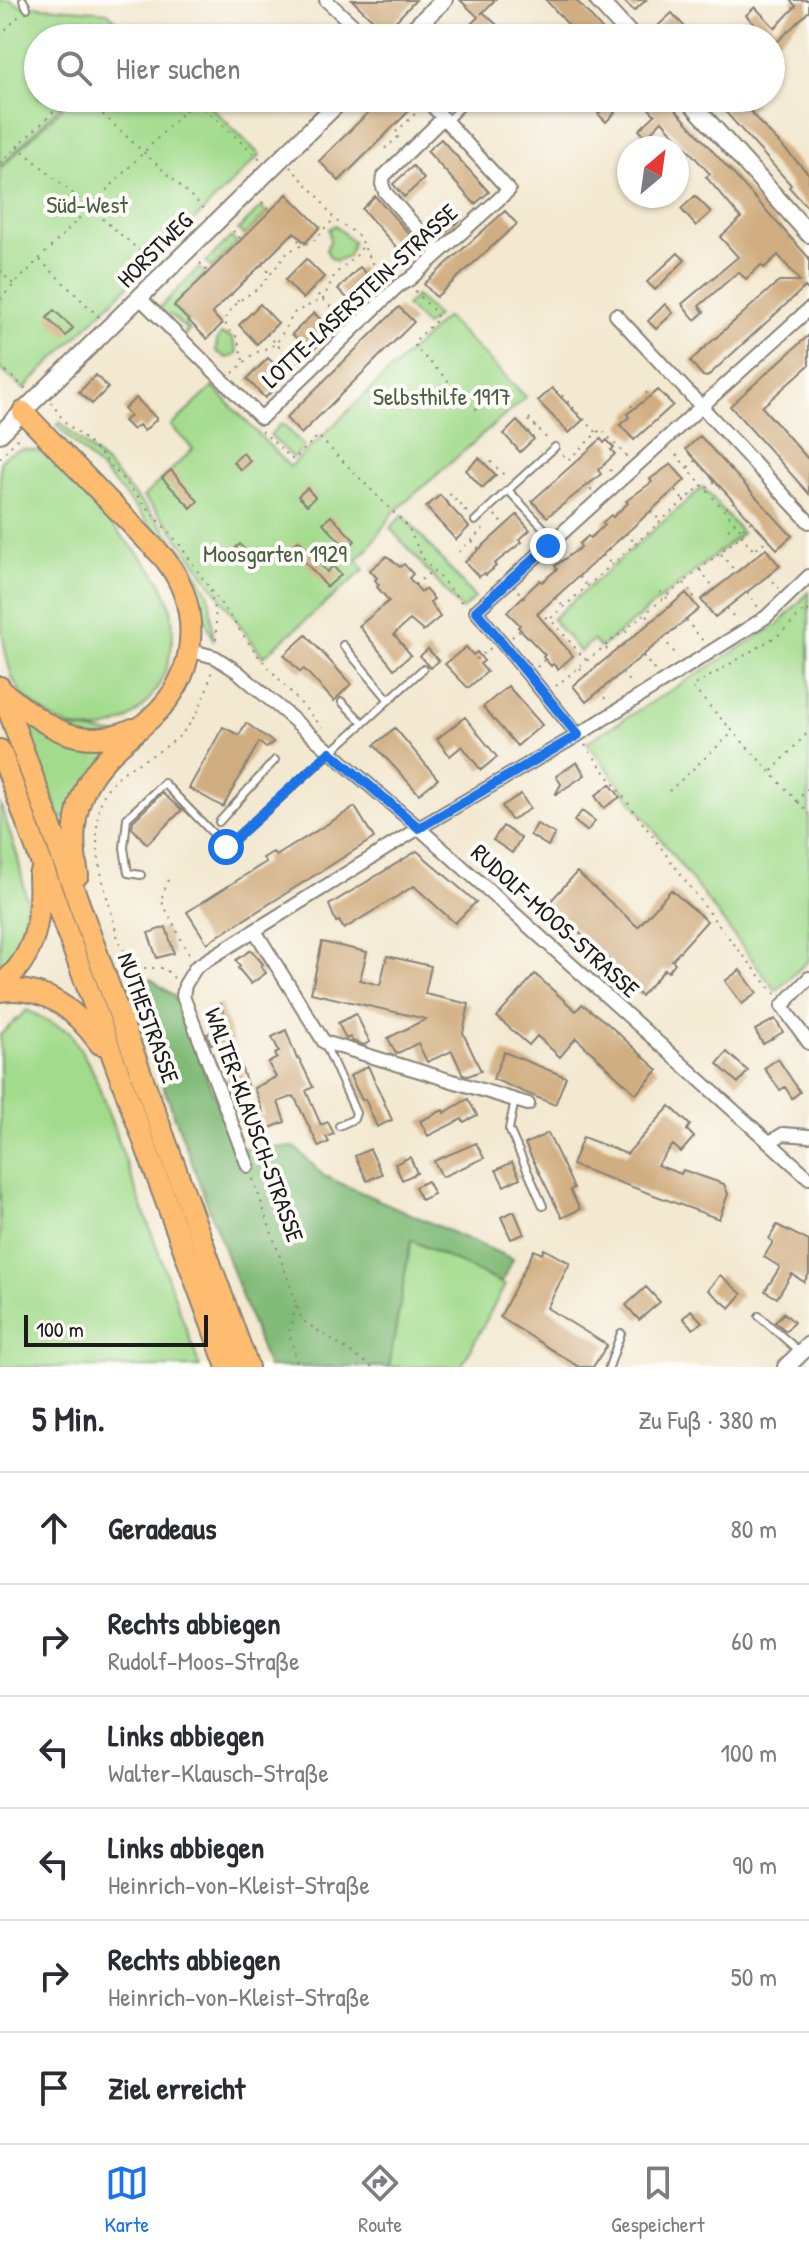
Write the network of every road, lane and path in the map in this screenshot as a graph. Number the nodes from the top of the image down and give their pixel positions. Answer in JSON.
{"nodes":[{"id":1,"x":23,"y":0,"type":"edge"},
{"id":2,"x":326,"y":0,"type":"edge"},
{"id":3,"x":444,"y":0,"type":"edge"},
{"id":4,"x":598,"y":0,"type":"edge"},
{"id":5,"x":27,"y":8,"type":"joint"},
{"id":6,"x":352,"y":24,"type":"edge"},
{"id":7,"x":419,"y":24,"type":"edge"},
{"id":8,"x":620,"y":24,"type":"edge"},
{"id":9,"x":0,"y":35,"type":"edge"},
{"id":10,"x":53,"y":112,"type":"edge"},
{"id":11,"x":101,"y":112,"type":"edge"},
{"id":12,"x":182,"y":112,"type":"edge"},
{"id":13,"x":210,"y":112,"type":"edge"},
{"id":14,"x":329,"y":112,"type":"edge"},
{"id":15,"x":417,"y":112,"type":"joint"},
{"id":16,"x":438,"y":112,"type":"edge"},
{"id":17,"x":454,"y":112,"type":"edge"},
{"id":18,"x":700,"y":112,"type":"edge"},
{"id":19,"x":422,"y":117,"type":"dead end"},
{"id":20,"x":445,"y":120,"type":"junction"},
{"id":21,"x":391,"y":129,"type":"dead end"},
{"id":22,"x":395,"y":133,"type":"junction"},
{"id":23,"x":17,"y":146,"type":"junction"},
{"id":24,"x":385,"y":147,"type":"dead end"},
{"id":25,"x":144,"y":151,"type":"junction"},
{"id":26,"x":0,"y":163,"type":"edge"},
{"id":27,"x":276,"y":164,"type":"junction"},
{"id":28,"x":262,"y":202,"type":"dead end"},
{"id":29,"x":90,"y":208,"type":"junction"},
{"id":30,"x":270,"y":210,"type":"dead end"},
{"id":31,"x":335,"y":220,"type":"junction"},
{"id":32,"x":225,"y":226,"type":"junction"},
{"id":33,"x":292,"y":234,"type":"dead end"},
{"id":34,"x":809,"y":234,"type":"edge"},
{"id":35,"x":241,"y":239,"type":"dead end"},
{"id":36,"x":304,"y":245,"type":"junction"},
{"id":37,"x":363,"y":245,"type":"junction"},
{"id":38,"x":439,"y":253,"type":"junction"},
{"id":39,"x":39,"y":260,"type":"junction"},
{"id":40,"x":200,"y":263,"type":"dead end"},
{"id":41,"x":262,"y":264,"type":"dead end"},
{"id":42,"x":157,"y":265,"type":"dead end"},
{"id":43,"x":0,"y":271,"type":"edge"},
{"id":44,"x":208,"y":272,"type":"dead end"},
{"id":45,"x":271,"y":275,"type":"junction"},
{"id":46,"x":402,"y":284,"type":"junction"},
{"id":47,"x":14,"y":285,"type":"junction"},
{"id":48,"x":312,"y":289,"type":"dead end"},
{"id":49,"x":231,"y":294,"type":"dead end"},
{"id":50,"x":140,"y":298,"type":"junction"},
{"id":51,"x":0,"y":299,"type":"edge"},
{"id":52,"x":323,"y":299,"type":"junction"},
{"id":53,"x":239,"y":301,"type":"junction"},
{"id":54,"x":809,"y":309,"type":"edge"},
{"id":55,"x":616,"y":315,"type":"dead end"},
{"id":56,"x":100,"y":318,"type":"dead end"},
{"id":57,"x":353,"y":330,"type":"junction"},
{"id":58,"x":267,"y":334,"type":"dead end"},
{"id":59,"x":276,"y":344,"type":"junction"},
{"id":60,"x":243,"y":361,"type":"junction"},
{"id":61,"x":0,"y":366,"type":"edge"},
{"id":62,"x":307,"y":375,"type":"junction"},
{"id":63,"x":224,"y":382,"type":"junction"},
{"id":64,"x":25,"y":388,"type":"dead end"},
{"id":65,"x":556,"y":392,"type":"dead end"},
{"id":66,"x":646,"y":392,"type":"dead end"},
{"id":67,"x":648,"y":397,"type":"dead end"},
{"id":68,"x":631,"y":405,"type":"dead end"},
{"id":69,"x":703,"y":406,"type":"junction"},
{"id":70,"x":634,"y":410,"type":"dead end"},
{"id":71,"x":23,"y":412,"type":"junction"},
{"id":72,"x":479,"y":412,"type":"dead end"},
{"id":73,"x":261,"y":418,"type":"junction"},
{"id":74,"x":536,"y":426,"type":"junction"},
{"id":75,"x":522,"y":427,"type":"dead end"},
{"id":76,"x":528,"y":432,"type":"dead end"},
{"id":77,"x":597,"y":433,"type":"junction"},
{"id":78,"x":0,"y":434,"type":"edge"},
{"id":79,"x":664,"y":441,"type":"junction"},
{"id":80,"x":587,"y":442,"type":"junction"},
{"id":81,"x":555,"y":447,"type":"junction"},
{"id":82,"x":592,"y":447,"type":"dead end"},
{"id":83,"x":10,"y":449,"type":"dead end"},
{"id":84,"x":620,"y":449,"type":"dead end"},
{"id":85,"x":0,"y":458,"type":"edge"},
{"id":86,"x":568,"y":460,"type":"junction"},
{"id":87,"x":696,"y":460,"type":"dead end"},
{"id":88,"x":485,"y":464,"type":"dead end"},
{"id":89,"x":573,"y":464,"type":"dead end"},
{"id":90,"x":494,"y":466,"type":"junction"},
{"id":91,"x":687,"y":468,"type":"junction"},
{"id":92,"x":490,"y":469,"type":"dead end"},
{"id":93,"x":715,"y":481,"type":"dead end"},
{"id":94,"x":702,"y":485,"type":"junction"},
{"id":95,"x":511,"y":488,"type":"junction"},
{"id":96,"x":706,"y":489,"type":"junction"},
{"id":97,"x":676,"y":491,"type":"dead end"},
{"id":98,"x":456,"y":499,"type":"dead end"},
{"id":99,"x":684,"y":501,"type":"junction"},
{"id":100,"x":734,"y":502,"type":"dead end"},
{"id":101,"x":448,"y":506,"type":"dead end"},
{"id":102,"x":489,"y":508,"type":"junction"},
{"id":103,"x":466,"y":510,"type":"dead end"},
{"id":104,"x":724,"y":510,"type":"junction"},
{"id":105,"x":651,"y":511,"type":"dead end"},
{"id":106,"x":458,"y":517,"type":"dead end"},
{"id":107,"x":475,"y":521,"type":"dead end"},
{"id":108,"x":752,"y":521,"type":"dead end"},
{"id":109,"x":661,"y":522,"type":"junction"},
{"id":110,"x":809,"y":522,"type":"edge"},
{"id":111,"x":736,"y":523,"type":"junction"},
{"id":112,"x":505,"y":526,"type":"dead end"},
{"id":113,"x":728,"y":529,"type":"dead end"},
{"id":114,"x":742,"y":530,"type":"junction"},
{"id":115,"x":626,"y":533,"type":"dead end"},
{"id":116,"x":741,"y":535,"type":"junction"},
{"id":117,"x":768,"y":539,"type":"dead end"},
{"id":118,"x":555,"y":540,"type":"junction"},
{"id":119,"x":472,"y":541,"type":"dead end"},
{"id":120,"x":636,"y":544,"type":"junction"},
{"id":121,"x":479,"y":549,"type":"dead end"},
{"id":122,"x":754,"y":551,"type":"junction"},
{"id":123,"x":720,"y":553,"type":"junction"},
{"id":124,"x":603,"y":555,"type":"dead end"},
{"id":125,"x":758,"y":555,"type":"dead end"},
{"id":126,"x":612,"y":565,"type":"junction"},
{"id":127,"x":699,"y":569,"type":"junction"},
{"id":128,"x":433,"y":570,"type":"junction"},
{"id":129,"x":736,"y":572,"type":"dead end"},
{"id":130,"x":768,"y":575,"type":"dead end"},
{"id":131,"x":809,"y":576,"type":"edge"},
{"id":132,"x":579,"y":577,"type":"dead end"},
{"id":133,"x":683,"y":582,"type":"junction"},
{"id":134,"x":415,"y":585,"type":"dead end"},
{"id":135,"x":588,"y":586,"type":"junction"},
{"id":136,"x":210,"y":589,"type":"dead end"},
{"id":137,"x":715,"y":589,"type":"dead end"},
{"id":138,"x":660,"y":591,"type":"dead end"},
{"id":139,"x":747,"y":592,"type":"dead end"},
{"id":140,"x":666,"y":597,"type":"junction"},
{"id":141,"x":555,"y":598,"type":"dead end"},
{"id":142,"x":787,"y":598,"type":"junction"},
{"id":143,"x":690,"y":599,"type":"dead end"},
{"id":144,"x":673,"y":604,"type":"dead end"},
{"id":145,"x":564,"y":607,"type":"junction"},
{"id":146,"x":727,"y":608,"type":"dead end"},
{"id":147,"x":808,"y":609,"type":"edge"},
{"id":148,"x":538,"y":613,"type":"dead end"},
{"id":149,"x":472,"y":614,"type":"dead end"},
{"id":150,"x":646,"y":614,"type":"junction"},
{"id":151,"x":766,"y":617,"type":"junction"},
{"id":152,"x":548,"y":619,"type":"junction"},
{"id":153,"x":686,"y":620,"type":"dead end"},
{"id":154,"x":543,"y":621,"type":"dead end"},
{"id":155,"x":652,"y":621,"type":"dead end"},
{"id":156,"x":520,"y":630,"type":"dead end"},
{"id":157,"x":625,"y":630,"type":"junction"},
{"id":158,"x":744,"y":631,"type":"junction"},
{"id":159,"x":513,"y":635,"type":"dead end"},
{"id":160,"x":631,"y":638,"type":"dead end"},
{"id":161,"x":663,"y":638,"type":"dead end"},
{"id":162,"x":568,"y":640,"type":"junction"},
{"id":163,"x":563,"y":644,"type":"dead end"},
{"id":164,"x":343,"y":645,"type":"dead end"},
{"id":165,"x":491,"y":647,"type":"dead end"},
{"id":166,"x":605,"y":647,"type":"junction"},
{"id":167,"x":189,"y":650,"type":"junction"},
{"id":168,"x":712,"y":651,"type":"junction"},
{"id":169,"x":611,"y":655,"type":"dead end"},
{"id":170,"x":643,"y":656,"type":"dead end"},
{"id":171,"x":476,"y":659,"type":"dead end"},
{"id":172,"x":545,"y":659,"type":"dead end"},
{"id":173,"x":586,"y":661,"type":"junction"},
{"id":174,"x":539,"y":665,"type":"dead end"},
{"id":175,"x":579,"y":667,"type":"junction"},
{"id":176,"x":687,"y":667,"type":"junction"},
{"id":177,"x":423,"y":669,"type":"dead end"},
{"id":178,"x":622,"y":673,"type":"dead end"},
{"id":179,"x":586,"y":675,"type":"dead end"},
{"id":180,"x":664,"y":681,"type":"junction"},
{"id":181,"x":0,"y":688,"type":"edge"},
{"id":182,"x":545,"y":695,"type":"junction"},
{"id":183,"x":641,"y":696,"type":"junction"},
{"id":184,"x":389,"y":700,"type":"junction"},
{"id":185,"x":342,"y":702,"type":"dead end"},
{"id":186,"x":147,"y":721,"type":"junction"},
{"id":187,"x":363,"y":723,"type":"junction"},
{"id":188,"x":809,"y":731,"type":"edge"},
{"id":189,"x":733,"y":732,"type":"junction"},
{"id":190,"x":578,"y":735,"type":"junction"},
{"id":191,"x":334,"y":748,"type":"junction"},
{"id":192,"x":0,"y":750,"type":"edge"},
{"id":193,"x":275,"y":760,"type":"dead end"},
{"id":194,"x":771,"y":773,"type":"junction"},
{"id":195,"x":809,"y":787,"type":"edge"},
{"id":196,"x":669,"y":791,"type":"dead end"},
{"id":197,"x":797,"y":801,"type":"junction"},
{"id":198,"x":809,"y":814,"type":"edge"},
{"id":199,"x":219,"y":822,"type":"dead end"},
{"id":200,"x":419,"y":828,"type":"junction"},
{"id":201,"x":38,"y":855,"type":"junction"},
{"id":202,"x":141,"y":875,"type":"dead end"},
{"id":203,"x":168,"y":880,"type":"dead end"},
{"id":204,"x":255,"y":931,"type":"junction"},
{"id":205,"x":89,"y":934,"type":"junction"},
{"id":206,"x":196,"y":967,"type":"junction"},
{"id":207,"x":809,"y":978,"type":"edge"},
{"id":208,"x":0,"y":988,"type":"edge"},
{"id":209,"x":782,"y":1006,"type":"junction"},
{"id":210,"x":324,"y":1042,"type":"junction"},
{"id":211,"x":809,"y":1043,"type":"edge"},
{"id":212,"x":117,"y":1068,"type":"junction"},
{"id":213,"x":522,"y":1102,"type":"joint"},
{"id":214,"x":339,"y":1126,"type":"dead end"},
{"id":215,"x":809,"y":1136,"type":"edge"},
{"id":216,"x":770,"y":1142,"type":"junction"},
{"id":217,"x":248,"y":1166,"type":"joint"},
{"id":218,"x":809,"y":1178,"type":"edge"},
{"id":219,"x":543,"y":1206,"type":"dead end"},
{"id":220,"x":296,"y":1304,"type":"junction"},
{"id":221,"x":759,"y":1316,"type":"dead end"},
{"id":222,"x":621,"y":1333,"type":"dead end"},
{"id":223,"x":798,"y":1358,"type":"edge"},
{"id":224,"x":227,"y":1367,"type":"edge"},
{"id":225,"x":248,"y":1367,"type":"edge"},
{"id":226,"x":298,"y":1367,"type":"edge"},
{"id":227,"x":372,"y":1367,"type":"edge"},
{"id":228,"x":609,"y":1367,"type":"edge"}],
"edges":[{"from":1,"to":5,"type":"lane"},
{"from":2,"to":6,"type":"street"},
{"from":3,"to":7,"type":"street"},
{"from":4,"to":8,"type":"street"},
{"from":5,"to":9,"type":"path"},
{"from":10,"to":23,"type":"path"},
{"from":11,"to":25,"type":"path"},
{"from":12,"to":25,"type":"path"},
{"from":13,"to":27,"type":"path"},
{"from":14,"to":27,"type":"street","name":"HORSTWEG"},
{"from":15,"to":19,"type":"path"},
{"from":15,"to":22,"type":"path"},
{"from":16,"to":20,"type":"street"},
{"from":17,"to":20,"type":"lane"},
{"from":18,"to":34,"type":"street"},
{"from":20,"to":38,"type":"street"},
{"from":20,"to":38,"type":"street","name":"LOTTE-LASERSTEIN-STRASSE"},
{"from":21,"to":22,"type":"path"},
{"from":22,"to":24,"type":"path"},
{"from":23,"to":26,"type":"path"},
{"from":23,"to":29,"type":"path"},
{"from":25,"to":29,"type":"path"},
{"from":25,"to":32,"type":"path"},
{"from":27,"to":31,"type":"path"},
{"from":27,"to":32,"type":"street","name":"HORSTWEG"},
{"from":28,"to":30,"type":"path"},
{"from":29,"to":39,"type":"path"},
{"from":29,"to":42,"type":"path"},
{"from":31,"to":36,"type":"path"},
{"from":31,"to":37,"type":"path"},
{"from":32,"to":35,"type":"path"},
{"from":32,"to":50,"type":"street","name":"HORSTWEG"},
{"from":33,"to":36,"type":"path"},
{"from":36,"to":45,"type":"path"},
{"from":37,"to":46,"type":"path"},
{"from":37,"to":52,"type":"path"},
{"from":38,"to":46,"type":"street","name":"LOTTE-LASERSTEIN-STRASSE"},
{"from":39,"to":47,"type":"path"},
{"from":39,"to":56,"type":"path"},
{"from":40,"to":44,"type":"path"},
{"from":41,"to":45,"type":"path"},
{"from":43,"to":47,"type":"path"},
{"from":45,"to":53,"type":"path"},
{"from":46,"to":57,"type":"street","name":"LOTTE-LASERSTEIN-STRASSE"},
{"from":46,"to":72,"type":"path"},
{"from":47,"to":51,"type":"path"},
{"from":48,"to":52,"type":"path"},
{"from":49,"to":53,"type":"path"},
{"from":50,"to":63,"type":"street","name":"LOTTE-LASERSTEIN-STRASSE"},
{"from":50,"to":71,"type":"street","name":"HORSTWEG"},
{"from":52,"to":57,"type":"path"},
{"from":52,"to":59,"type":"path"},
{"from":53,"to":60,"type":"path"},
{"from":54,"to":69,"type":"street"},
{"from":55,"to":69,"type":"street"},
{"from":57,"to":62,"type":"street","name":"LOTTE-LASERSTEIN-STRASSE"},
{"from":58,"to":59,"type":"path"},
{"from":59,"to":60,"type":"path"},
{"from":59,"to":62,"type":"path"},
{"from":60,"to":63,"type":"path"},
{"from":61,"to":64,"type":"path"},
{"from":62,"to":73,"type":"street","name":"LOTTE-LASERSTEIN-STRASSE"},
{"from":63,"to":73,"type":"street","name":"LOTTE-LASERSTEIN-STRASSE"},
{"from":65,"to":77,"type":"path"},
{"from":66,"to":67,"type":"path"},
{"from":68,"to":70,"type":"path"},
{"from":69,"to":79,"type":"street"},
{"from":69,"to":110,"type":"street"},
{"from":71,"to":78,"type":"street","name":"HORSTWEG"},
{"from":71,"to":167,"type":"highway"},
{"from":73,"to":128,"type":"path"},
{"from":74,"to":75,"type":"path"},
{"from":74,"to":76,"type":"path"},
{"from":74,"to":81,"type":"path"},
{"from":77,"to":80,"type":"path"},
{"from":77,"to":84,"type":"path"},
{"from":79,"to":91,"type":"path"},
{"from":79,"to":118,"type":"street"},
{"from":80,"to":82,"type":"path"},
{"from":80,"to":86,"type":"path"},
{"from":81,"to":86,"type":"path"},
{"from":81,"to":95,"type":"lane"},
{"from":83,"to":85,"type":"path"},
{"from":86,"to":89,"type":"path"},
{"from":87,"to":91,"type":"path"},
{"from":88,"to":90,"type":"path"},
{"from":90,"to":92,"type":"path"},
{"from":90,"to":95,"type":"path"},
{"from":91,"to":94,"type":"path"},
{"from":93,"to":96,"type":"path"},
{"from":94,"to":96,"type":"path"},
{"from":94,"to":99,"type":"path"},
{"from":95,"to":102,"type":"lane"},
{"from":95,"to":118,"type":"lane"},
{"from":96,"to":104,"type":"path"},
{"from":97,"to":99,"type":"path"},
{"from":98,"to":101,"type":"path"},
{"from":99,"to":109,"type":"path"},
{"from":100,"to":104,"type":"path"},
{"from":102,"to":107,"type":"lane"},
{"from":102,"to":112,"type":"path"},
{"from":103,"to":106,"type":"path"},
{"from":104,"to":111,"type":"path"},
{"from":105,"to":109,"type":"path"},
{"from":108,"to":114,"type":"path"},
{"from":109,"to":120,"type":"path"},
{"from":111,"to":113,"type":"path"},
{"from":111,"to":114,"type":"path"},
{"from":114,"to":116,"type":"path"},
{"from":115,"to":120,"type":"path"},
{"from":116,"to":122,"type":"path"},
{"from":116,"to":123,"type":"path"},
{"from":117,"to":122,"type":"path"},
{"from":118,"to":182,"type":"street"},
{"from":119,"to":121,"type":"path"},
{"from":120,"to":126,"type":"path"},
{"from":122,"to":125,"type":"path"},
{"from":123,"to":127,"type":"path"},
{"from":123,"to":129,"type":"path"},
{"from":124,"to":126,"type":"path"},
{"from":126,"to":135,"type":"path"},
{"from":127,"to":133,"type":"path"},
{"from":127,"to":137,"type":"path"},
{"from":128,"to":134,"type":"path"},
{"from":128,"to":149,"type":"path"},
{"from":130,"to":142,"type":"path"},
{"from":131,"to":142,"type":"street"},
{"from":132,"to":135,"type":"path"},
{"from":133,"to":140,"type":"path"},
{"from":133,"to":143,"type":"path"},
{"from":135,"to":145,"type":"path"},
{"from":136,"to":191,"type":"path"},
{"from":138,"to":140,"type":"path"},
{"from":139,"to":151,"type":"path"},
{"from":140,"to":144,"type":"path"},
{"from":140,"to":150,"type":"path"},
{"from":141,"to":145,"type":"path"},
{"from":142,"to":151,"type":"street"},
{"from":145,"to":152,"type":"path"},
{"from":146,"to":158,"type":"path"},
{"from":147,"to":189,"type":"path"},
{"from":148,"to":152,"type":"path"},
{"from":150,"to":155,"type":"path"},
{"from":150,"to":157,"type":"path"},
{"from":151,"to":158,"type":"street"},
{"from":152,"to":154,"type":"path"},
{"from":152,"to":162,"type":"path"},
{"from":153,"to":168,"type":"path"},
{"from":156,"to":159,"type":"path"},
{"from":157,"to":160,"type":"path"},
{"from":157,"to":166,"type":"path"},
{"from":158,"to":168,"type":"street"},
{"from":161,"to":176,"type":"path"},
{"from":162,"to":163,"type":"path"},
{"from":162,"to":173,"type":"path"},
{"from":164,"to":184,"type":"lane"},
{"from":165,"to":171,"type":"path"},
{"from":166,"to":169,"type":"path"},
{"from":166,"to":173,"type":"path"},
{"from":167,"to":186,"type":"highway"},
{"from":167,"to":191,"type":"street","name":"RUDOLF-MOOS-STRASSE"},
{"from":168,"to":176,"type":"street"},
{"from":170,"to":180,"type":"path"},
{"from":172,"to":174,"type":"path"},
{"from":173,"to":175,"type":"path"},
{"from":175,"to":179,"type":"path"},
{"from":175,"to":182,"type":"path"},
{"from":176,"to":180,"type":"street"},
{"from":177,"to":184,"type":"lane"},
{"from":178,"to":183,"type":"path"},
{"from":180,"to":183,"type":"street"},
{"from":181,"to":186,"type":"highway"},
{"from":181,"to":205,"type":"highway","name":"NUTHESTRASSE"},
{"from":182,"to":190,"type":"street"},
{"from":183,"to":190,"type":"street"},
{"from":184,"to":187,"type":"lane"},
{"from":185,"to":187,"type":"lane"},
{"from":186,"to":205,"type":"highway"},
{"from":187,"to":191,"type":"lane"},
{"from":188,"to":194,"type":"path"},
{"from":189,"to":194,"type":"path"},
{"from":189,"to":196,"type":"path"},
{"from":190,"to":200,"type":"street"},
{"from":190,"to":209,"type":"path"},
{"from":191,"to":200,"type":"street","name":"RUDOLF-MOOS-STRASSE"},
{"from":191,"to":202,"type":"lane"},
{"from":192,"to":201,"type":"highway","name":"NUTHESTRASSE"},
{"from":193,"to":199,"type":"lane"},
{"from":194,"to":197,"type":"path"},
{"from":195,"to":197,"type":"path"},
{"from":197,"to":198,"type":"path"},
{"from":200,"to":204,"type":"street"},
{"from":200,"to":216,"type":"street","name":"RUDOLF-MOOS-STRASSE"},
{"from":201,"to":208,"type":"highway"},
{"from":201,"to":212,"type":"highway","name":"NUTHESTRASSE"},
{"from":203,"to":206,"type":"path"},
{"from":204,"to":206,"type":"street"},
{"from":204,"to":210,"type":"street"},
{"from":205,"to":225,"type":"highway","name":"NUTHESTRASSE"},
{"from":206,"to":217,"type":"street","name":"WALTER-KLAUSCH-STRASSE"},
{"from":207,"to":209,"type":"street"},
{"from":208,"to":212,"type":"highway"},
{"from":209,"to":211,"type":"street"},
{"from":210,"to":213,"type":"street"},
{"from":210,"to":214,"type":"lane"},
{"from":212,"to":224,"type":"highway","name":"NUTHESTRASSE"},
{"from":213,"to":219,"type":"lane"},
{"from":215,"to":216,"type":"street"},
{"from":216,"to":218,"type":"street","name":"RUDOLF-MOOS-STRASSE"},
{"from":217,"to":220,"type":"path","name":"WALTER-KLAUSCH-STRASSE"},
{"from":220,"to":226,"type":"path"},
{"from":220,"to":227,"type":"path","name":"WALTER-KLAUSCH-STRASSE"},
{"from":221,"to":223,"type":"lane"},
{"from":222,"to":228,"type":"lane"}]}
